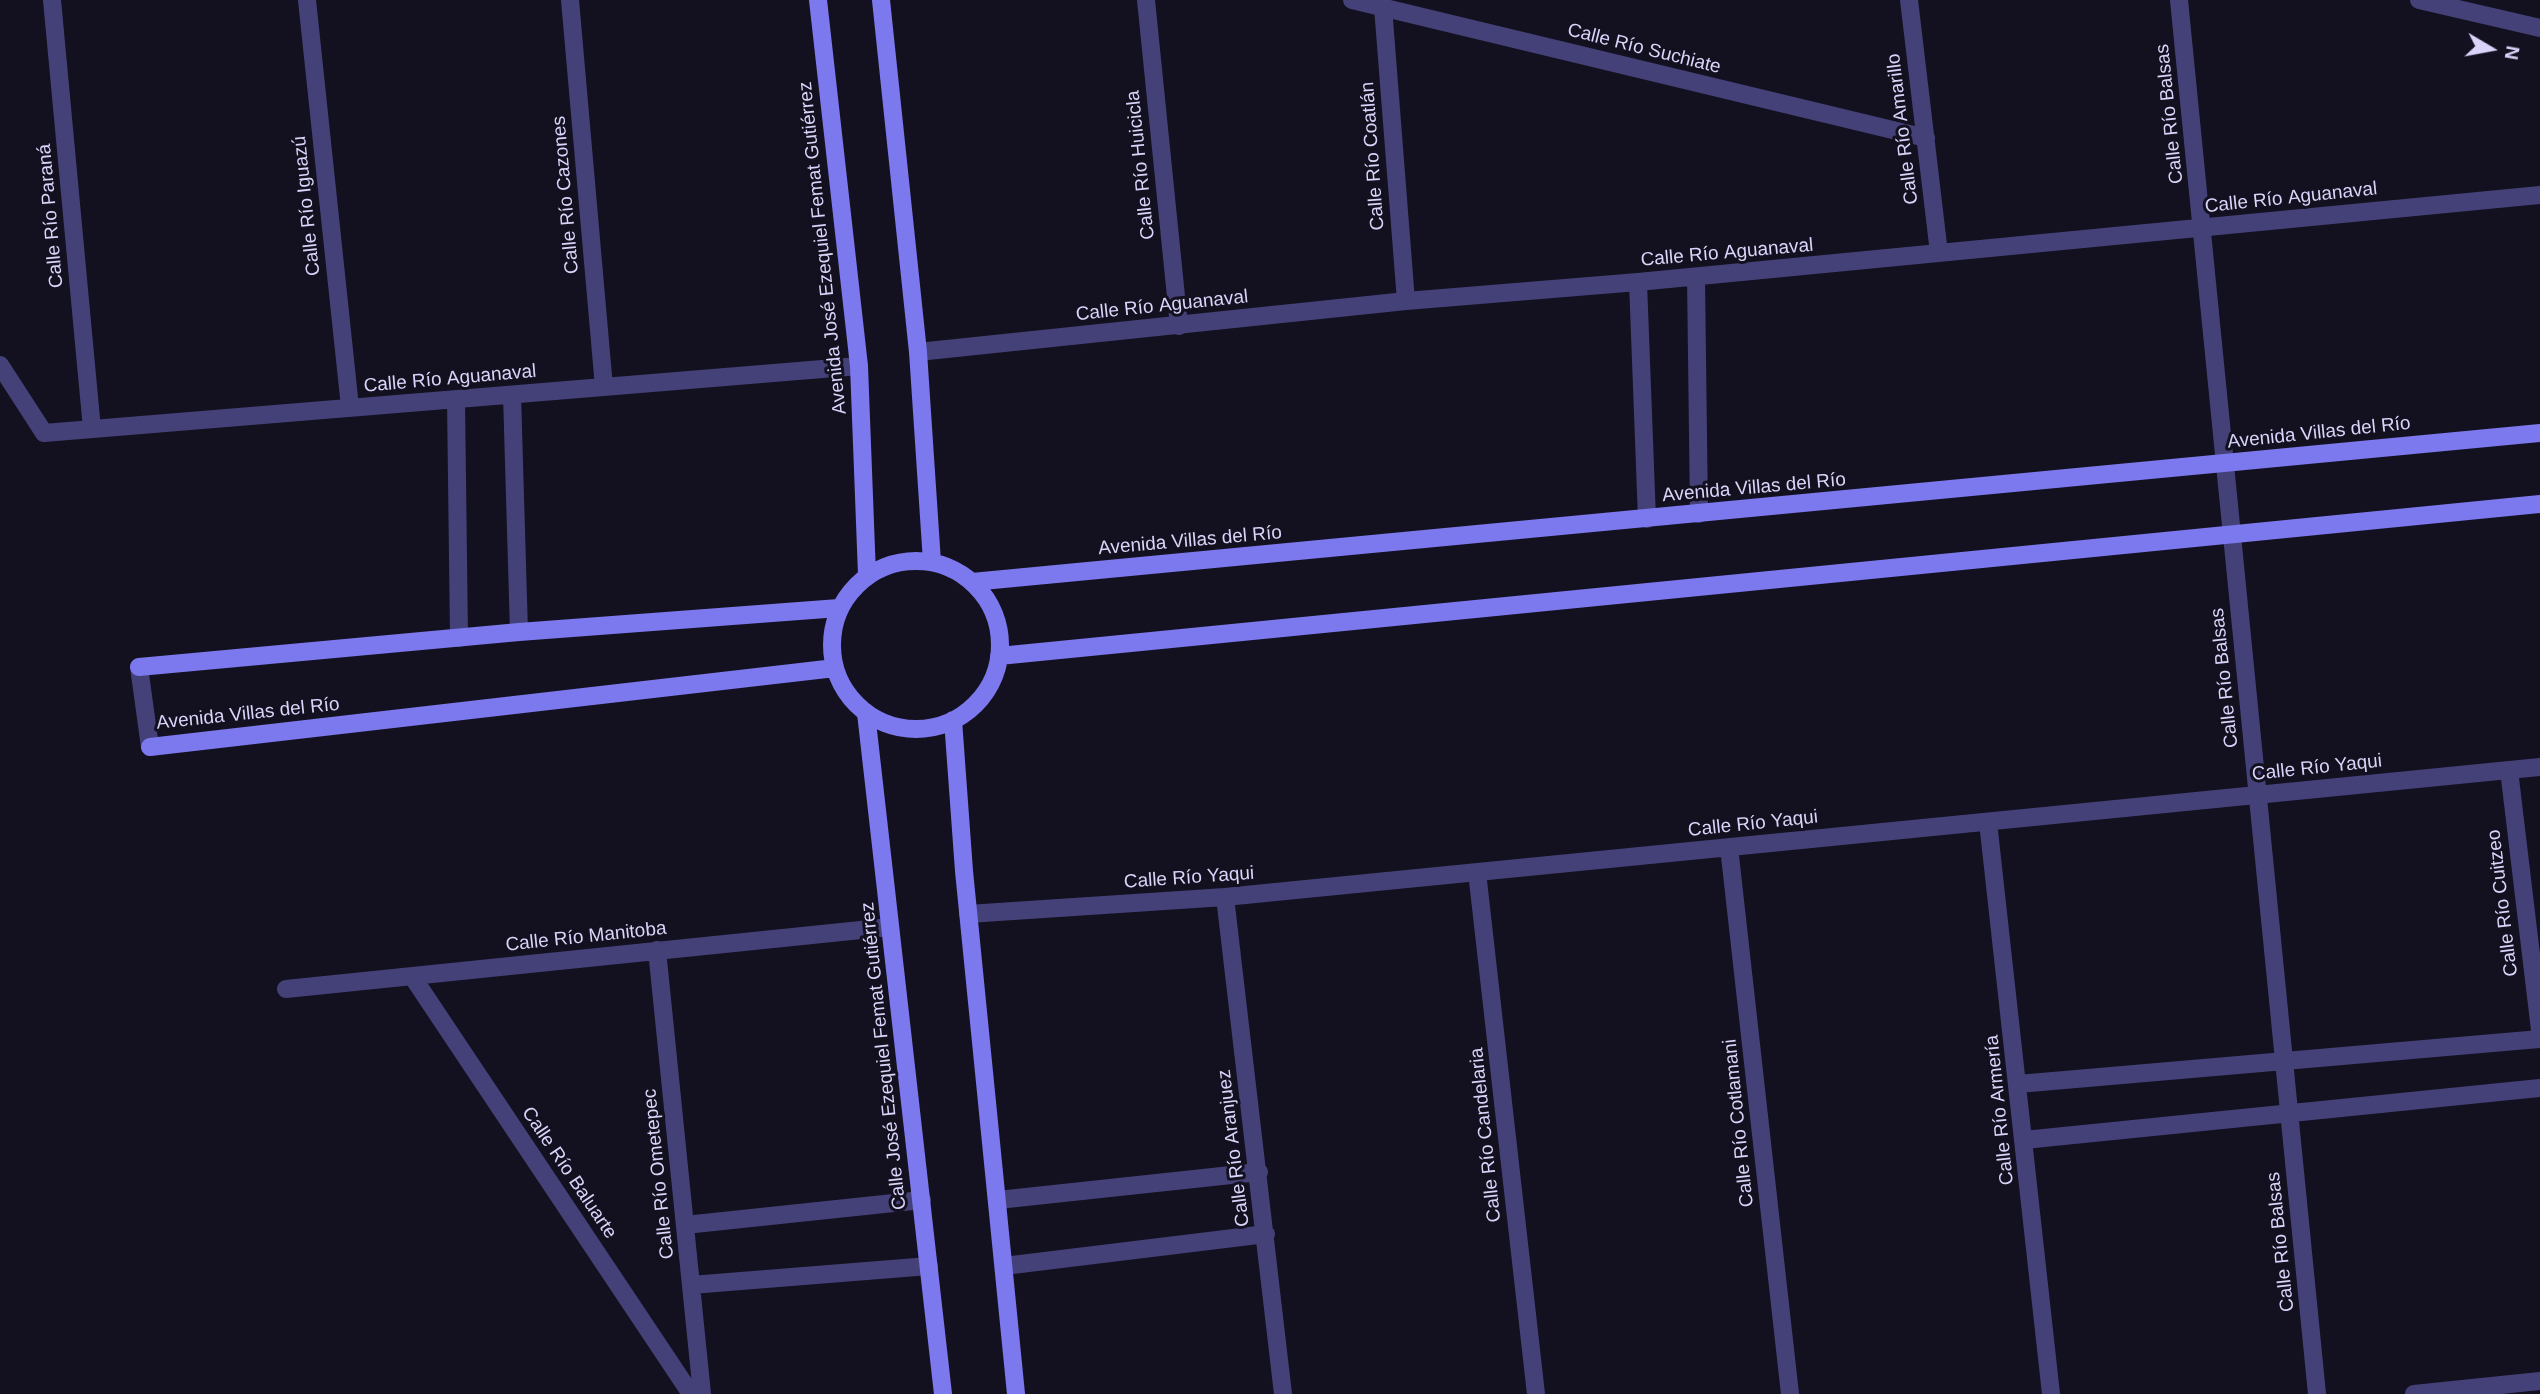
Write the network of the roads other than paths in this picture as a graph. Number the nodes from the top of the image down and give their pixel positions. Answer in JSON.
{"nodes":[{"id":1,"x":52,"y":0,"type":"edge"},
{"id":2,"x":307,"y":0,"type":"edge"},
{"id":3,"x":570,"y":0,"type":"edge"},
{"id":4,"x":818,"y":0,"type":"edge"},
{"id":5,"x":881,"y":0,"type":"edge"},
{"id":6,"x":1146,"y":0,"type":"edge"},
{"id":7,"x":1352,"y":0,"type":"edge"},
{"id":8,"x":1909,"y":0,"type":"edge"},
{"id":9,"x":2179,"y":0,"type":"edge"},
{"id":10,"x":2419,"y":0,"type":"edge"},
{"id":11,"x":1383,"y":7,"type":"junction"},
{"id":12,"x":2540,"y":28,"type":"edge"},
{"id":13,"x":1926,"y":138,"type":"junction"},
{"id":14,"x":2540,"y":195,"type":"edge"},
{"id":15,"x":2202,"y":228,"type":"junction"},
{"id":16,"x":1939,"y":253,"type":"junction"},
{"id":17,"x":1696,"y":277,"type":"junction"},
{"id":18,"x":1638,"y":282,"type":"junction"},
{"id":19,"x":1406,"y":301,"type":"junction"},
{"id":20,"x":1179,"y":326,"type":"junction"},
{"id":21,"x":918,"y":352,"type":"junction"},
{"id":22,"x":0,"y":365,"type":"edge"},
{"id":23,"x":859,"y":366,"type":"junction"},
{"id":24,"x":604,"y":387,"type":"junction"},
{"id":25,"x":512,"y":395,"type":"junction"},
{"id":26,"x":456,"y":399,"type":"junction"},
{"id":27,"x":350,"y":407,"type":"junction"},
{"id":28,"x":92,"y":429,"type":"junction"},
{"id":29,"x":2540,"y":433,"type":"edge"},
{"id":30,"x":2225,"y":463,"type":"junction"},
{"id":31,"x":2540,"y":504,"type":"edge"},
{"id":32,"x":1699,"y":514,"type":"junction"},
{"id":33,"x":1647,"y":519,"type":"junction"},
{"id":34,"x":2232,"y":535,"type":"junction"},
{"id":35,"x":932,"y":562,"type":"junction"},
{"id":36,"x":867,"y":575,"type":"junction"},
{"id":37,"x":972,"y":582,"type":"junction"},
{"id":38,"x":839,"y":608,"type":"junction"},
{"id":39,"x":519,"y":632,"type":"junction"},
{"id":40,"x":458,"y":638,"type":"junction"},
{"id":41,"x":999,"y":656,"type":"junction"},
{"id":42,"x":835,"y":668,"type":"junction"},
{"id":43,"x":866,"y":713,"type":"junction"},
{"id":44,"x":953,"y":720,"type":"junction"},
{"id":45,"x":2540,"y":767,"type":"edge"},
{"id":46,"x":2509,"y":770,"type":"junction"},
{"id":47,"x":2258,"y":795,"type":"junction"},
{"id":48,"x":1988,"y":822,"type":"junction"},
{"id":49,"x":1730,"y":847,"type":"junction"},
{"id":50,"x":1477,"y":872,"type":"junction"},
{"id":51,"x":1225,"y":897,"type":"junction"},
{"id":52,"x":968,"y":914,"type":"junction"},
{"id":53,"x":890,"y":927,"type":"junction"},
{"id":54,"x":657,"y":950,"type":"junction"},
{"id":55,"x":412,"y":976,"type":"junction"},
{"id":56,"x":286,"y":989,"type":"dead end"},
{"id":57,"x":2540,"y":1030,"type":"edge"},
{"id":58,"x":2540,"y":1039,"type":"edge"},
{"id":59,"x":2284,"y":1061,"type":"junction"},
{"id":60,"x":2018,"y":1084,"type":"junction"},
{"id":61,"x":2540,"y":1088,"type":"edge"},
{"id":62,"x":2289,"y":1113,"type":"junction"},
{"id":63,"x":2024,"y":1140,"type":"junction"},
{"id":64,"x":1259,"y":1172,"type":"junction"},
{"id":65,"x":922,"y":1200,"type":"junction"},
{"id":66,"x":998,"y":1200,"type":"junction"},
{"id":67,"x":685,"y":1225,"type":"junction"},
{"id":68,"x":1266,"y":1234,"type":"junction"},
{"id":69,"x":929,"y":1266,"type":"junction"},
{"id":70,"x":1004,"y":1266,"type":"junction"},
{"id":71,"x":691,"y":1284,"type":"junction"},
{"id":72,"x":2540,"y":1381,"type":"edge"},
{"id":73,"x":691,"y":1394,"type":"edge"},
{"id":74,"x":702,"y":1394,"type":"edge"},
{"id":75,"x":943,"y":1394,"type":"edge"},
{"id":76,"x":1016,"y":1394,"type":"edge"},
{"id":77,"x":1283,"y":1394,"type":"edge"},
{"id":78,"x":1536,"y":1394,"type":"edge"},
{"id":79,"x":1790,"y":1394,"type":"edge"},
{"id":80,"x":2051,"y":1394,"type":"edge"},
{"id":81,"x":2317,"y":1394,"type":"edge"},
{"id":82,"x":2414,"y":1394,"type":"edge"}],
"edges":[{"from":1,"to":28,"type":"street","name":"Calle Río Paraná"},
{"from":2,"to":27,"type":"street","name":"Calle Río Iguazú"},
{"from":3,"to":24,"type":"street","name":"Calle Río Cazones"},
{"from":4,"to":23,"type":"street","name":"Avenida José Ezequiel Femat Gutiérrez"},
{"from":5,"to":21,"type":"street"},
{"from":6,"to":20,"type":"street","name":"Calle Río Huicicla"},
{"from":7,"to":11,"type":"street","name":"Calle Río Suchiate"},
{"from":8,"to":13,"type":"street","name":"Calle Río Amarillo"},
{"from":9,"to":15,"type":"street","name":"Calle Río Balsas"},
{"from":10,"to":12,"type":"street"},
{"from":11,"to":13,"type":"street","name":"Calle Río Suchiate"},
{"from":11,"to":19,"type":"street","name":"Calle Río Coatlán"},
{"from":13,"to":16,"type":"street","name":"Calle Río Amarillo"},
{"from":14,"to":15,"type":"street","name":"Calle Río Aguanaval"},
{"from":15,"to":16,"type":"street","name":"Calle Río Aguanaval"},
{"from":15,"to":30,"type":"street","name":"Calle Río Balsas"},
{"from":16,"to":17,"type":"street","name":"Calle Río Aguanaval"},
{"from":17,"to":18,"type":"street","name":"Calle Río Aguanaval"},
{"from":17,"to":32,"type":"street"},
{"from":18,"to":19,"type":"street","name":"Calle Río Aguanaval"},
{"from":18,"to":33,"type":"street"},
{"from":19,"to":20,"type":"street","name":"Calle Río Aguanaval"},
{"from":20,"to":21,"type":"street","name":"Calle Río Aguanaval"},
{"from":21,"to":35,"type":"street"},
{"from":22,"to":28,"type":"street","name":"Calle Río Aguanaval"},
{"from":23,"to":24,"type":"street","name":"Calle Río Aguanaval"},
{"from":23,"to":36,"type":"street","name":"Avenida José Ezequiel Femat Gutiérrez"},
{"from":24,"to":25,"type":"street","name":"Calle Río Aguanaval"},
{"from":25,"to":26,"type":"street","name":"Calle Río Aguanaval"},
{"from":25,"to":39,"type":"street"},
{"from":26,"to":27,"type":"street","name":"Calle Río Aguanaval"},
{"from":26,"to":40,"type":"street"},
{"from":27,"to":28,"type":"street","name":"Calle Río Aguanaval"},
{"from":29,"to":30,"type":"street","name":"Avenida Villas del Río"},
{"from":30,"to":32,"type":"street","name":"Avenida Villas del Río"},
{"from":30,"to":34,"type":"street","name":"Calle Río Balsas"},
{"from":31,"to":34,"type":"street"},
{"from":32,"to":33,"type":"street","name":"Avenida Villas del Río"},
{"from":33,"to":37,"type":"street","name":"Avenida Villas del Río"},
{"from":34,"to":41,"type":"street"},
{"from":34,"to":47,"type":"street","name":"Calle Río Balsas"},
{"from":35,"to":36,"type":"street"},
{"from":35,"to":37,"type":"street"},
{"from":36,"to":38,"type":"street"},
{"from":37,"to":41,"type":"street"},
{"from":38,"to":39,"type":"street","name":"Avenida Villas del Río"},
{"from":38,"to":42,"type":"street"},
{"from":39,"to":40,"type":"street","name":"Avenida Villas del Río"},
{"from":40,"to":42,"type":"street","name":"Avenida Villas del Río"},
{"from":41,"to":44,"type":"street"},
{"from":42,"to":43,"type":"street"},
{"from":43,"to":44,"type":"street"},
{"from":43,"to":53,"type":"street","name":"Calle José Ezequiel Femat Gutiérrez"},
{"from":44,"to":52,"type":"street"},
{"from":45,"to":46,"type":"street","name":"Calle Río Yaqui"},
{"from":46,"to":47,"type":"street","name":"Calle Río Yaqui"},
{"from":46,"to":57,"type":"street","name":"Calle Río Cuitzeo"},
{"from":47,"to":48,"type":"street","name":"Calle Río Yaqui"},
{"from":47,"to":59,"type":"street","name":"Calle Río Balsas"},
{"from":48,"to":49,"type":"street","name":"Calle Río Yaqui"},
{"from":48,"to":60,"type":"street","name":"Calle Río Armería"},
{"from":49,"to":50,"type":"street","name":"Calle Río Yaqui"},
{"from":49,"to":79,"type":"street","name":"Calle Río Cotlamani"},
{"from":50,"to":51,"type":"street","name":"Calle Río Yaqui"},
{"from":50,"to":78,"type":"street","name":"Calle Río Candelaria"},
{"from":51,"to":52,"type":"street","name":"Calle Río Yaqui"},
{"from":51,"to":64,"type":"street","name":"Calle Río Aranjuez"},
{"from":52,"to":66,"type":"street"},
{"from":53,"to":54,"type":"street","name":"Calle Río Manitoba"},
{"from":53,"to":65,"type":"street","name":"Calle José Ezequiel Femat Gutiérrez"},
{"from":54,"to":55,"type":"street","name":"Calle Río Manitoba"},
{"from":54,"to":67,"type":"street","name":"Calle Río Ometepec"},
{"from":55,"to":56,"type":"street","name":"Calle Río Manitoba"},
{"from":55,"to":73,"type":"street","name":"Calle Río Baluarte"},
{"from":58,"to":59,"type":"street"},
{"from":59,"to":60,"type":"street"},
{"from":59,"to":62,"type":"street","name":"Calle Río Balsas"},
{"from":60,"to":63,"type":"street","name":"Calle Río Armería"},
{"from":61,"to":62,"type":"street"},
{"from":62,"to":63,"type":"street"},
{"from":62,"to":81,"type":"street","name":"Calle Río Balsas"},
{"from":63,"to":80,"type":"street","name":"Calle Río Armería"},
{"from":64,"to":66,"type":"street"},
{"from":64,"to":68,"type":"street","name":"Calle Río Aranjuez"},
{"from":65,"to":67,"type":"street"},
{"from":65,"to":69,"type":"street","name":"Calle José Ezequiel Femat Gutiérrez"},
{"from":66,"to":70,"type":"street"},
{"from":67,"to":71,"type":"street","name":"Calle Río Ometepec"},
{"from":68,"to":70,"type":"street"},
{"from":68,"to":77,"type":"street","name":"Calle Río Aranjuez"},
{"from":69,"to":71,"type":"street"},
{"from":69,"to":75,"type":"street","name":"Calle José Ezequiel Femat Gutiérrez"},
{"from":70,"to":76,"type":"street"},
{"from":71,"to":74,"type":"street","name":"Calle Río Ometepec"},
{"from":72,"to":82,"type":"street"}]}
